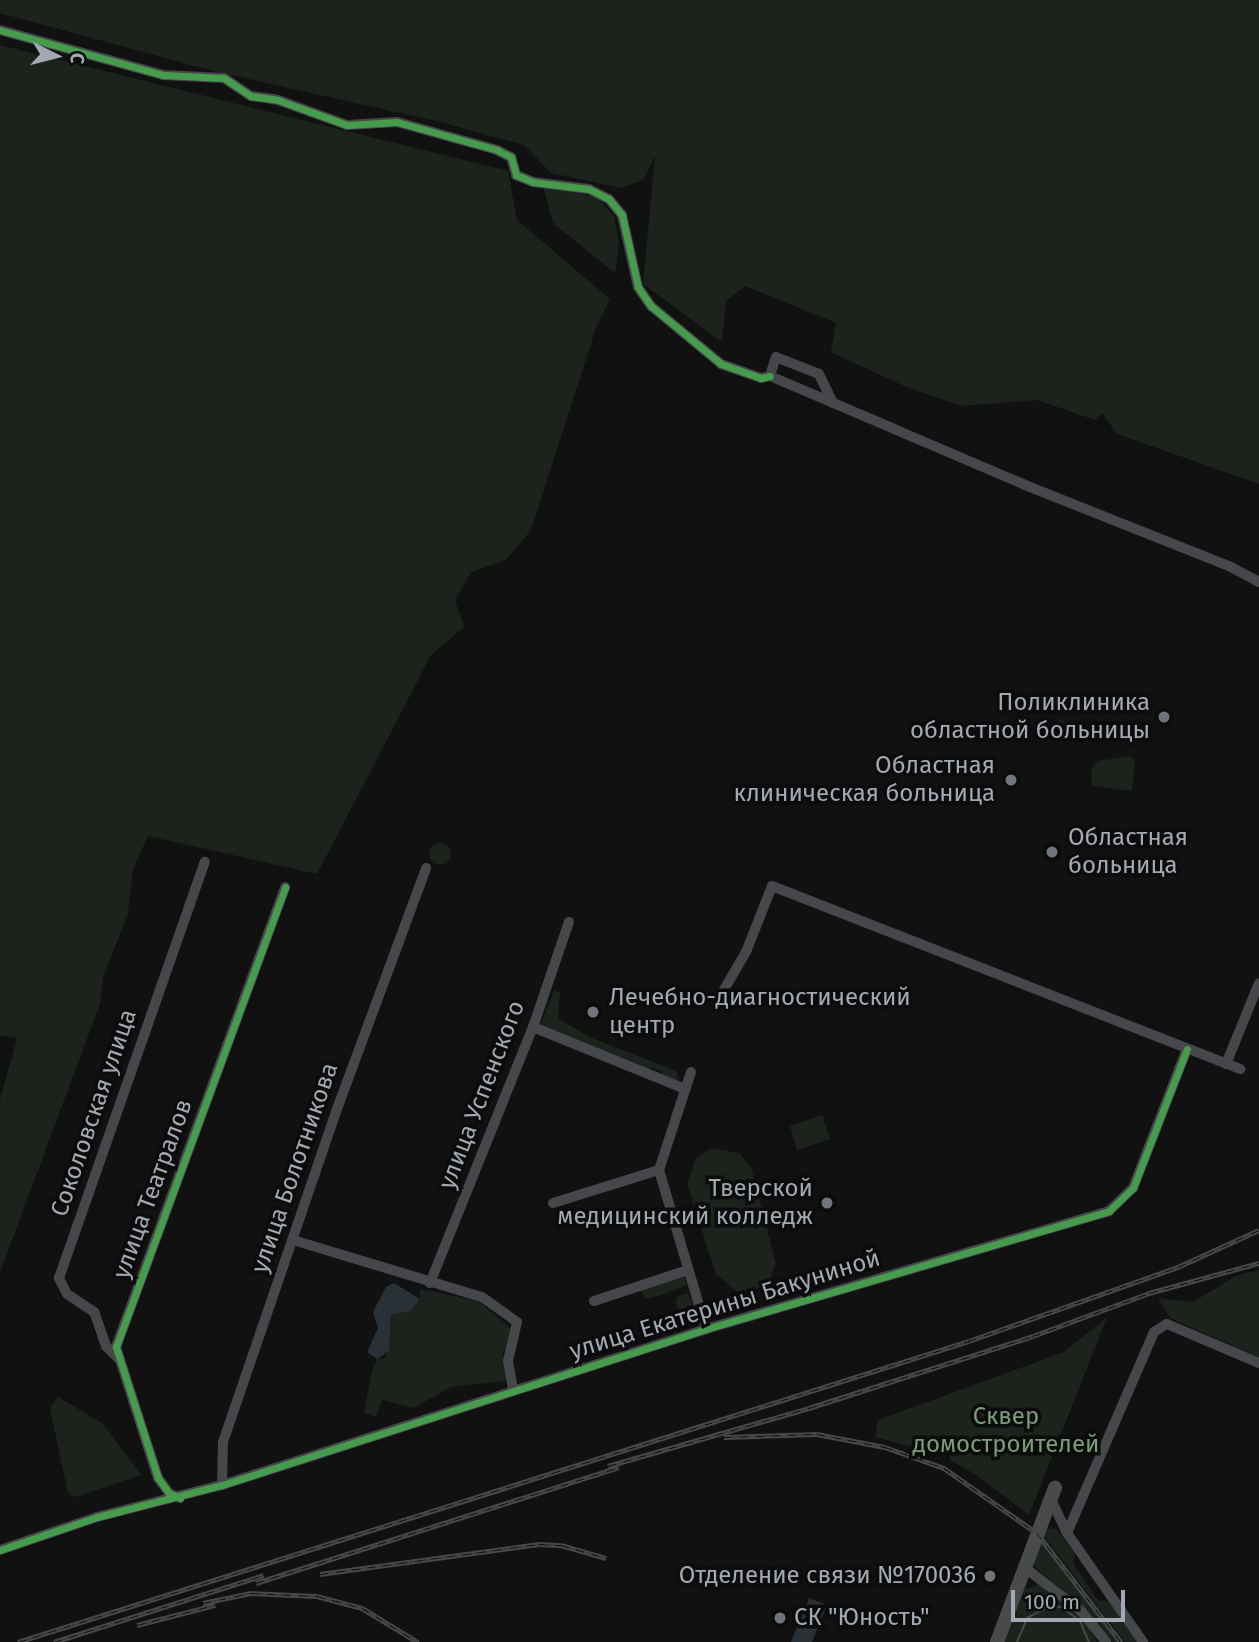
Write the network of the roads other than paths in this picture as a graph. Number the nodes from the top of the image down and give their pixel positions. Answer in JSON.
{"nodes":[{"id":1,"x":0,"y":30,"type":"edge"},
{"id":2,"x":770,"y":376,"type":"junction"},
{"id":3,"x":833,"y":403,"type":"junction"},
{"id":4,"x":1229,"y":566,"type":"junction"},
{"id":5,"x":1259,"y":573,"type":"edge"},
{"id":6,"x":1259,"y":582,"type":"edge"},
{"id":7,"x":205,"y":862,"type":"dead end"},
{"id":8,"x":426,"y":868,"type":"dead end"},
{"id":9,"x":285,"y":887,"type":"dead end"},
{"id":10,"x":569,"y":922,"type":"dead end"},
{"id":11,"x":1259,"y":983,"type":"edge"},
{"id":12,"x":722,"y":993,"type":"dead end"},
{"id":13,"x":533,"y":1027,"type":"junction"},
{"id":14,"x":1187,"y":1049,"type":"junction"},
{"id":15,"x":1226,"y":1064,"type":"junction"},
{"id":16,"x":1240,"y":1069,"type":"dead end"},
{"id":17,"x":691,"y":1072,"type":"dead end"},
{"id":18,"x":685,"y":1089,"type":"junction"},
{"id":19,"x":659,"y":1170,"type":"junction"},
{"id":20,"x":553,"y":1203,"type":"dead end"},
{"id":21,"x":293,"y":1240,"type":"junction"},
{"id":22,"x":688,"y":1270,"type":"junction"},
{"id":23,"x":430,"y":1283,"type":"junction"},
{"id":24,"x":594,"y":1301,"type":"dead end"},
{"id":25,"x":706,"y":1329,"type":"junction"},
{"id":26,"x":120,"y":1359,"type":"junction"},
{"id":27,"x":1259,"y":1363,"type":"edge"},
{"id":28,"x":513,"y":1390,"type":"junction"},
{"id":29,"x":222,"y":1485,"type":"junction"},
{"id":30,"x":1053,"y":1493,"type":"joint"},
{"id":31,"x":180,"y":1498,"type":"junction"},
{"id":32,"x":1067,"y":1533,"type":"junction"},
{"id":33,"x":0,"y":1550,"type":"edge"},
{"id":34,"x":1024,"y":1567,"type":"junction"},
{"id":35,"x":1048,"y":1584,"type":"junction"},
{"id":36,"x":1018,"y":1590,"type":"junction"},
{"id":37,"x":990,"y":1642,"type":"edge"},
{"id":38,"x":997,"y":1642,"type":"edge"},
{"id":39,"x":1106,"y":1642,"type":"edge"},
{"id":40,"x":1143,"y":1642,"type":"edge"}],
"edges":[{"from":1,"to":2,"type":"street"},
{"from":2,"to":3,"type":"street"},
{"from":2,"to":3,"type":"street"},
{"from":3,"to":4,"type":"street"},
{"from":4,"to":5,"type":"street"},
{"from":4,"to":6,"type":"street"},
{"from":7,"to":26,"type":"street","name":"Соколовская улица"},
{"from":8,"to":21,"type":"street","name":"улица Болотникова"},
{"from":9,"to":26,"type":"street","name":"улица Театралов"},
{"from":10,"to":13,"type":"street","name":"улица Успенского"},
{"from":11,"to":15,"type":"street"},
{"from":12,"to":14,"type":"street"},
{"from":13,"to":18,"type":"street"},
{"from":13,"to":23,"type":"street","name":"улица Успенского"},
{"from":14,"to":15,"type":"street"},
{"from":14,"to":25,"type":"street","name":"улица Екатерины Бакуниной"},
{"from":15,"to":16,"type":"street"},
{"from":17,"to":18,"type":"street"},
{"from":18,"to":19,"type":"street"},
{"from":19,"to":20,"type":"street"},
{"from":19,"to":22,"type":"street"},
{"from":21,"to":23,"type":"street"},
{"from":21,"to":29,"type":"street","name":"улица Болотникова"},
{"from":22,"to":24,"type":"street"},
{"from":22,"to":25,"type":"street"},
{"from":23,"to":28,"type":"street"},
{"from":25,"to":28,"type":"street","name":"улица Екатерины Бакуниной"},
{"from":26,"to":31,"type":"street","name":"улица Театралов"},
{"from":27,"to":32,"type":"street"},
{"from":28,"to":29,"type":"street","name":"улица Екатерины Бакуниной"},
{"from":29,"to":31,"type":"street","name":"улица Екатерины Бакуниной"},
{"from":30,"to":32,"type":"street"},
{"from":30,"to":34,"type":"main road"},
{"from":31,"to":33,"type":"street","name":"улица Екатерины Бакуниной"},
{"from":32,"to":40,"type":"street"},
{"from":34,"to":35,"type":"street"},
{"from":34,"to":36,"type":"main road"},
{"from":34,"to":37,"type":"main road"},
{"from":35,"to":36,"type":"street"},
{"from":35,"to":39,"type":"street"},
{"from":36,"to":38,"type":"main road"}]}
